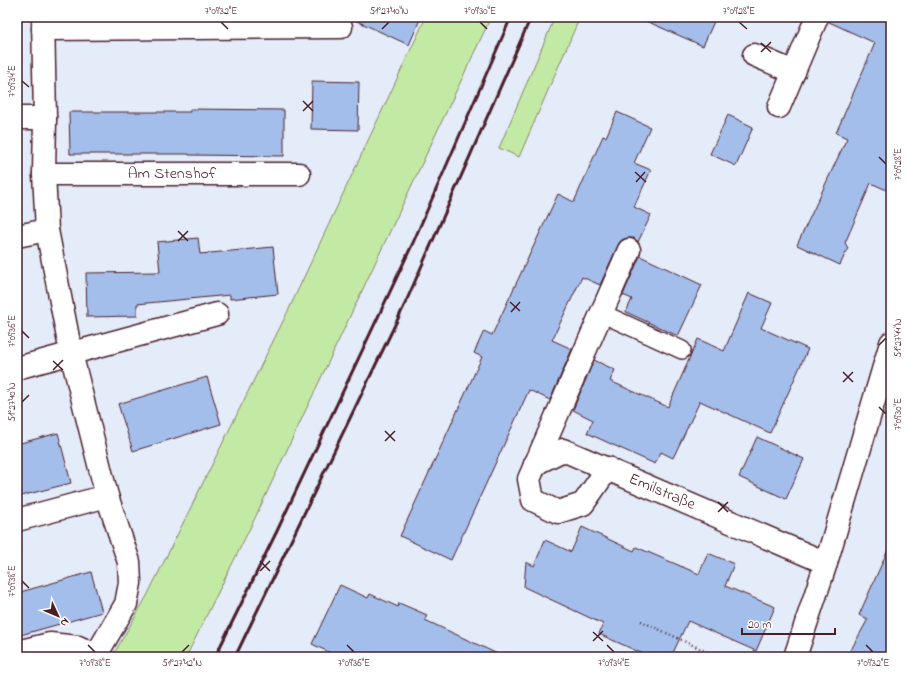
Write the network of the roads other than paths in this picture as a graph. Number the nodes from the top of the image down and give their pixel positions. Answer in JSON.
{"nodes":[{"id":1,"x":817,"y":17,"type":"edge"},
{"id":2,"x":43,"y":23,"type":"edge"},
{"id":3,"x":341,"y":27,"type":"dead end"},
{"id":4,"x":754,"y":55,"type":"dead end"},
{"id":5,"x":794,"y":72,"type":"junction"},
{"id":6,"x":779,"y":107,"type":"dead end"},
{"id":7,"x":17,"y":118,"type":"edge"},
{"id":8,"x":45,"y":118,"type":"junction"},
{"id":9,"x":44,"y":174,"type":"junction"},
{"id":10,"x":299,"y":174,"type":"dead end"},
{"id":11,"x":47,"y":230,"type":"junction"},
{"id":12,"x":17,"y":236,"type":"edge"},
{"id":13,"x":629,"y":250,"type":"dead end"},
{"id":14,"x":601,"y":313,"type":"junction"},
{"id":15,"x":217,"y":314,"type":"dead end"},
{"id":16,"x":891,"y":343,"type":"edge"},
{"id":17,"x":682,"y":350,"type":"dead end"},
{"id":18,"x":71,"y":354,"type":"junction"},
{"id":19,"x":17,"y":368,"type":"edge"},
{"id":20,"x":535,"y":464,"type":"junction"},
{"id":21,"x":608,"y":468,"type":"junction"},
{"id":22,"x":107,"y":496,"type":"junction"},
{"id":23,"x":17,"y":520,"type":"edge"},
{"id":24,"x":826,"y":563,"type":"junction"},
{"id":25,"x":17,"y":652,"type":"edge"},
{"id":26,"x":95,"y":656,"type":"edge"},
{"id":27,"x":795,"y":657,"type":"edge"}],
"edges":[{"from":1,"to":5,"type":"street"},
{"from":2,"to":3,"type":"street"},
{"from":2,"to":8,"type":"street"},
{"from":4,"to":5,"type":"street"},
{"from":5,"to":6,"type":"street"},
{"from":7,"to":8,"type":"street"},
{"from":8,"to":9,"type":"street"},
{"from":9,"to":10,"type":"street","name":"Am Stenshof"},
{"from":9,"to":11,"type":"street"},
{"from":11,"to":12,"type":"street"},
{"from":11,"to":18,"type":"street"},
{"from":13,"to":14,"type":"street","name":"Emilstraße"},
{"from":14,"to":17,"type":"lane"},
{"from":14,"to":20,"type":"street","name":"Emilstraße"},
{"from":15,"to":18,"type":"street"},
{"from":16,"to":24,"type":"street"},
{"from":18,"to":19,"type":"street"},
{"from":18,"to":22,"type":"street"},
{"from":20,"to":21,"type":"street","name":"Emilstraße"},
{"from":20,"to":21,"type":"street","name":"Emilstraße"},
{"from":21,"to":24,"type":"street","name":"Emilstraße"},
{"from":22,"to":23,"type":"street"},
{"from":22,"to":26,"type":"street"},
{"from":24,"to":27,"type":"street"},
{"from":25,"to":26,"type":"street"}]}
